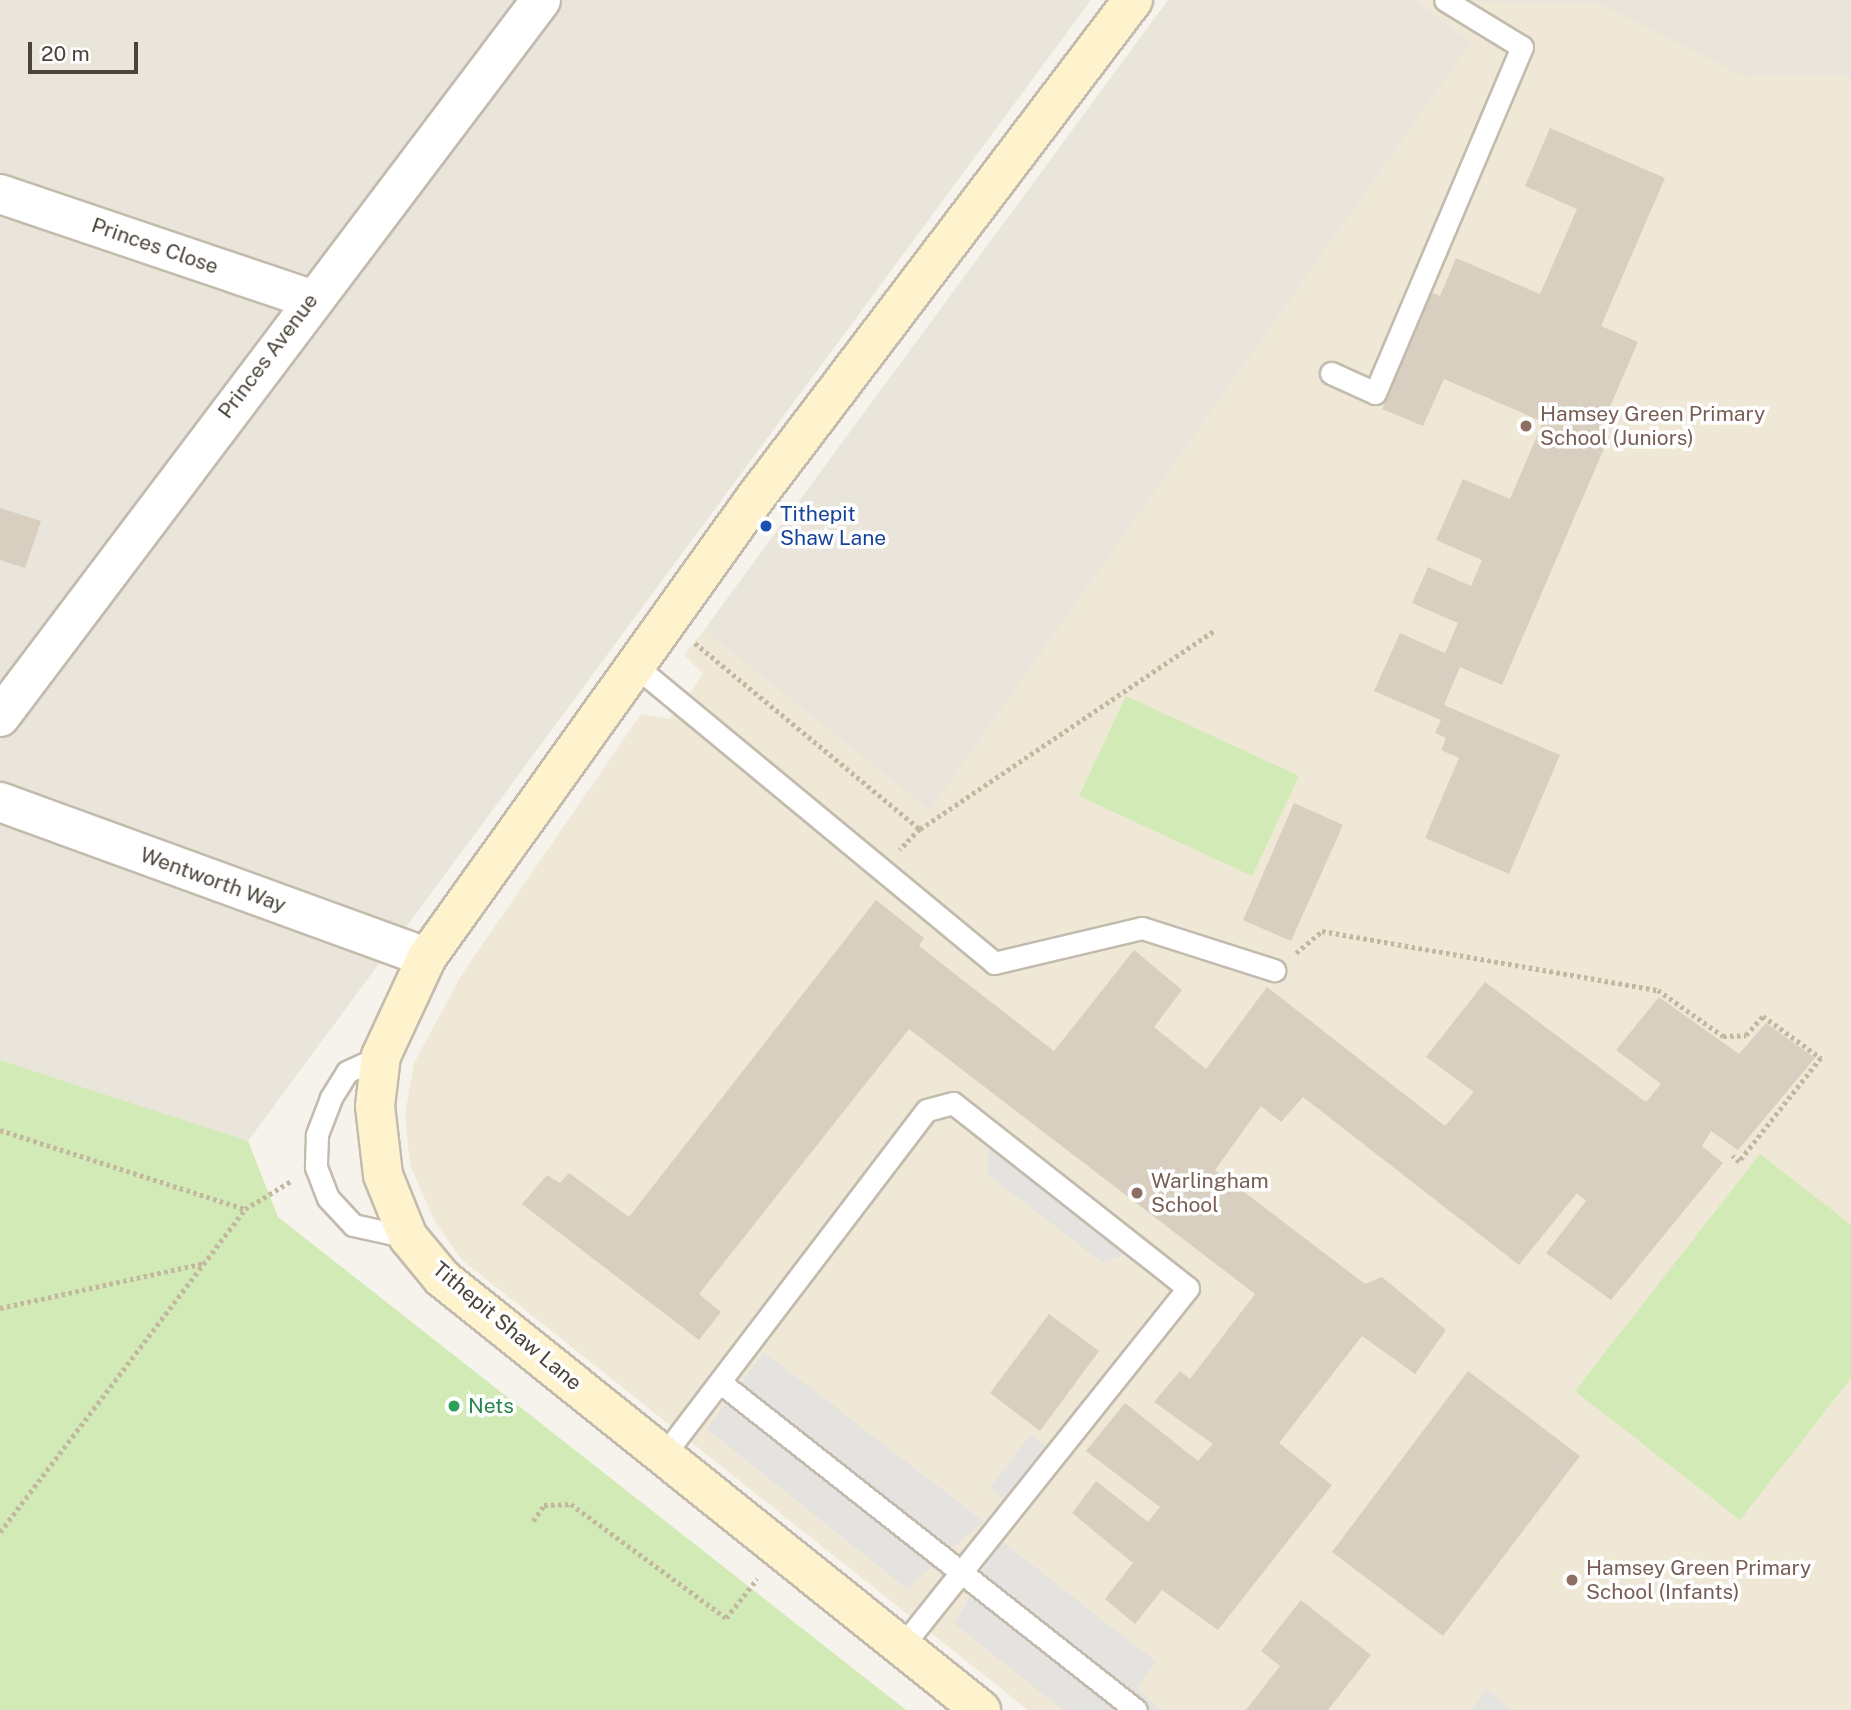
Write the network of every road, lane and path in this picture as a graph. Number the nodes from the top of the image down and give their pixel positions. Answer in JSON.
{"nodes":[{"id":1,"x":541,"y":0,"type":"edge"},
{"id":2,"x":1132,"y":0,"type":"edge"},
{"id":3,"x":1445,"y":0,"type":"edge"},
{"id":4,"x":0,"y":194,"type":"edge"},
{"id":5,"x":310,"y":299,"type":"junction"},
{"id":6,"x":1331,"y":373,"type":"dead end"},
{"id":7,"x":670,"y":623,"type":"junction"},
{"id":8,"x":1216,"y":629,"type":"dead end"},
{"id":9,"x":638,"y":667,"type":"junction"},
{"id":10,"x":0,"y":717,"type":"edge"},
{"id":11,"x":0,"y":802,"type":"edge"},
{"id":12,"x":920,"y":829,"type":"junction"},
{"id":13,"x":881,"y":870,"type":"junction"},
{"id":14,"x":427,"y":957,"type":"junction"},
{"id":15,"x":1274,"y":970,"type":"joint"},
{"id":16,"x":381,"y":1056,"type":"junction"},
{"id":17,"x":0,"y":1130,"type":"edge"},
{"id":18,"x":1731,"y":1156,"type":"dead end"},
{"id":19,"x":316,"y":1167,"type":"junction"},
{"id":20,"x":246,"y":1209,"type":"junction"},
{"id":21,"x":408,"y":1237,"type":"junction"},
{"id":22,"x":205,"y":1262,"type":"junction"},
{"id":23,"x":0,"y":1308,"type":"edge"},
{"id":24,"x":721,"y":1383,"type":"junction"},
{"id":25,"x":663,"y":1456,"type":"junction"},
{"id":26,"x":533,"y":1521,"type":"dead end"},
{"id":27,"x":0,"y":1532,"type":"edge"},
{"id":28,"x":779,"y":1550,"type":"junction"},
{"id":29,"x":962,"y":1569,"type":"junction"},
{"id":30,"x":901,"y":1647,"type":"junction"},
{"id":31,"x":981,"y":1710,"type":"edge"},
{"id":32,"x":1136,"y":1710,"type":"edge"}],
"edges":[{"from":1,"to":5,"type":"street","name":"Princes Avenue"},
{"from":2,"to":7,"type":"street","name":"Tithepit Shaw Lane"},
{"from":3,"to":6,"type":"lane"},
{"from":4,"to":5,"type":"street","name":"Princes Close"},
{"from":5,"to":10,"type":"street","name":"Princes Avenue"},
{"from":7,"to":9,"type":"street","name":"Tithepit Shaw Lane"},
{"from":7,"to":12,"type":"path"},
{"from":8,"to":12,"type":"path"},
{"from":9,"to":13,"type":"lane"},
{"from":9,"to":14,"type":"street","name":"Tithepit Shaw Lane"},
{"from":11,"to":14,"type":"street","name":"Wentworth Way"},
{"from":12,"to":13,"type":"path"},
{"from":13,"to":15,"type":"lane"},
{"from":14,"to":16,"type":"street","name":"Tithepit Shaw Lane"},
{"from":15,"to":18,"type":"path"},
{"from":16,"to":19,"type":"lane"},
{"from":16,"to":21,"type":"street","name":"Tithepit Shaw Lane"},
{"from":17,"to":20,"type":"path"},
{"from":19,"to":20,"type":"path"},
{"from":19,"to":21,"type":"lane"},
{"from":20,"to":22,"type":"path"},
{"from":21,"to":25,"type":"street","name":"Tithepit Shaw Lane"},
{"from":22,"to":23,"type":"path"},
{"from":22,"to":27,"type":"path"},
{"from":24,"to":25,"type":"lane"},
{"from":24,"to":29,"type":"lane"},
{"from":24,"to":29,"type":"lane"},
{"from":25,"to":28,"type":"street","name":"Tithepit Shaw Lane"},
{"from":26,"to":28,"type":"path"},
{"from":28,"to":30,"type":"street","name":"Tithepit Shaw Lane"},
{"from":29,"to":30,"type":"lane"},
{"from":29,"to":32,"type":"lane"},
{"from":30,"to":31,"type":"street","name":"Tithepit Shaw Lane"}]}
